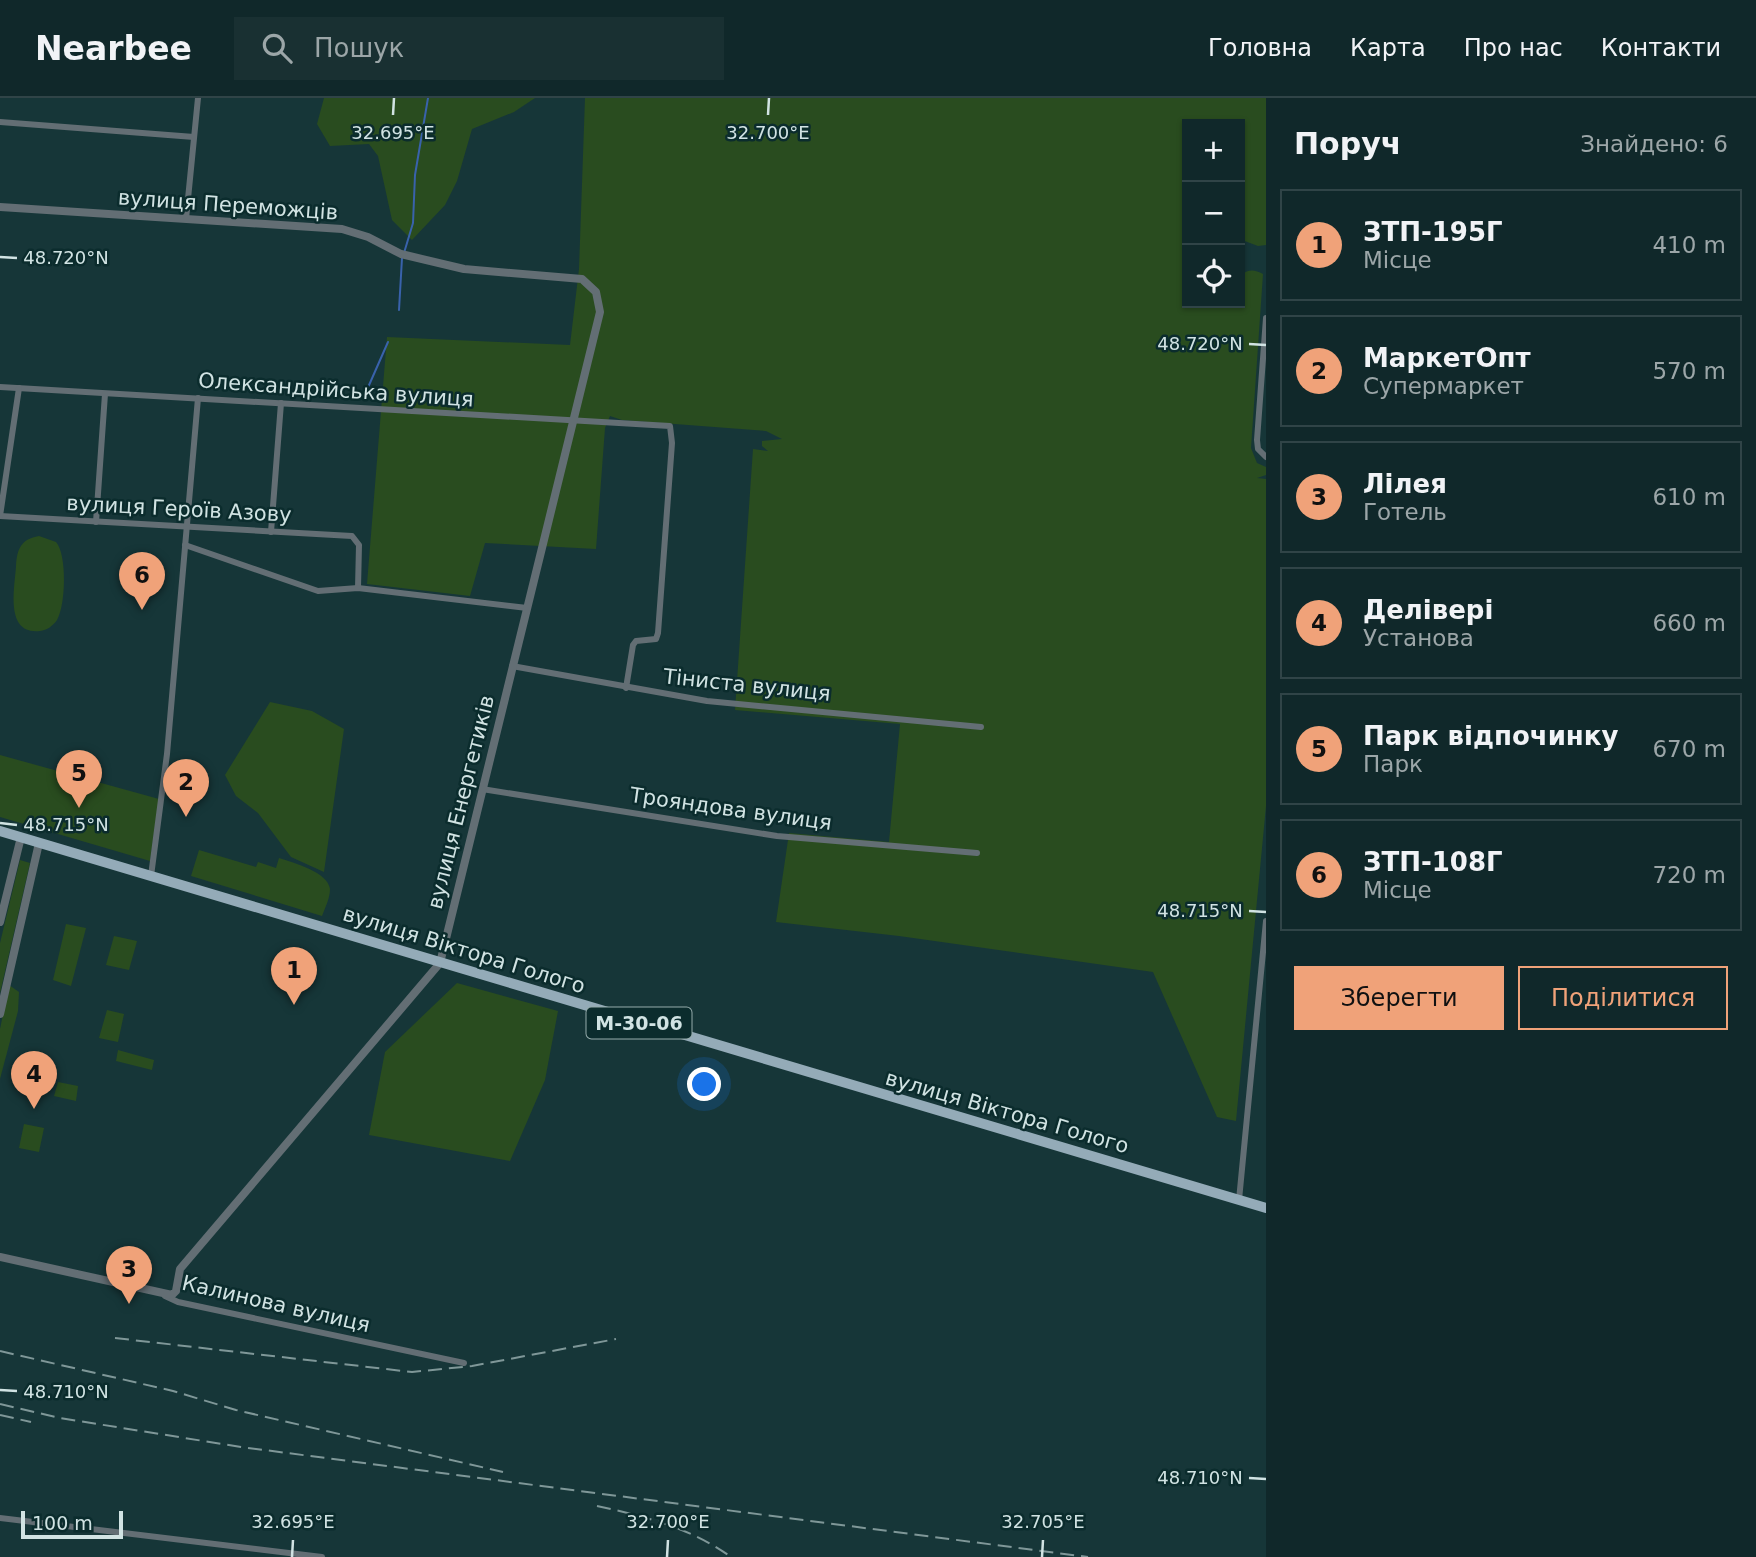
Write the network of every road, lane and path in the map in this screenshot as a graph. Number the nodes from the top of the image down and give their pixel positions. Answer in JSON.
{"nodes":[{"id":1,"x":198,"y":98,"type":"edge"},
{"id":2,"x":0,"y":122,"type":"edge"},
{"id":3,"x":194,"y":137,"type":"junction"},
{"id":4,"x":0,"y":207,"type":"edge"},
{"id":5,"x":186,"y":219,"type":"junction"},
{"id":6,"x":572,"y":277,"type":"joint"},
{"id":7,"x":1266,"y":318,"type":"edge"},
{"id":8,"x":0,"y":387,"type":"edge"},
{"id":9,"x":19,"y":388,"type":"junction"},
{"id":10,"x":105,"y":394,"type":"junction"},
{"id":11,"x":198,"y":398,"type":"junction"},
{"id":12,"x":281,"y":403,"type":"junction"},
{"id":13,"x":575,"y":421,"type":"junction"},
{"id":14,"x":1266,"y":457,"type":"edge"},
{"id":15,"x":0,"y":516,"type":"edge"},
{"id":16,"x":96,"y":522,"type":"junction"},
{"id":17,"x":186,"y":528,"type":"junction"},
{"id":18,"x":271,"y":532,"type":"junction"},
{"id":19,"x":185,"y":545,"type":"junction"},
{"id":20,"x":358,"y":588,"type":"junction"},
{"id":21,"x":527,"y":608,"type":"junction"},
{"id":22,"x":512,"y":666,"type":"junction"},
{"id":23,"x":626,"y":688,"type":"junction"},
{"id":24,"x":981,"y":727,"type":"dead end"},
{"id":25,"x":482,"y":789,"type":"junction"},
{"id":26,"x":0,"y":831,"type":"edge"},
{"id":27,"x":20,"y":837,"type":"junction"},
{"id":28,"x":39,"y":843,"type":"junction"},
{"id":29,"x":976,"y":853,"type":"dead end"},
{"id":30,"x":151,"y":876,"type":"junction"},
{"id":31,"x":1266,"y":921,"type":"edge"},
{"id":32,"x":0,"y":922,"type":"edge"},
{"id":33,"x":440,"y":963,"type":"junction"},
{"id":34,"x":0,"y":1014,"type":"edge"},
{"id":35,"x":1239,"y":1200,"type":"junction"},
{"id":36,"x":1266,"y":1208,"type":"edge"},
{"id":37,"x":0,"y":1257,"type":"edge"},
{"id":38,"x":163,"y":1295,"type":"junction"},
{"id":39,"x":464,"y":1363,"type":"dead end"},
{"id":40,"x":0,"y":1518,"type":"edge"},
{"id":41,"x":323,"y":1557,"type":"edge"}],
"edges":[{"from":1,"to":3,"type":"street"},
{"from":2,"to":3,"type":"street"},
{"from":3,"to":5,"type":"street"},
{"from":4,"to":5,"type":"street","name":"вулиця Переможців"},
{"from":5,"to":6,"type":"street","name":"вулиця Переможців"},
{"from":6,"to":13,"type":"street","name":"вулиця Енергетиків"},
{"from":7,"to":14,"type":"street"},
{"from":8,"to":9,"type":"street","name":"Олександрійська вулиця"},
{"from":9,"to":10,"type":"street","name":"Олександрійська вулиця"},
{"from":9,"to":15,"type":"street"},
{"from":10,"to":11,"type":"street","name":"Олександрійська вулиця"},
{"from":10,"to":16,"type":"street"},
{"from":11,"to":12,"type":"street","name":"Олександрійська вулиця"},
{"from":11,"to":17,"type":"street"},
{"from":12,"to":13,"type":"street","name":"Олександрійська вулиця"},
{"from":12,"to":18,"type":"street"},
{"from":13,"to":21,"type":"street","name":"вулиця Енергетиків"},
{"from":13,"to":23,"type":"street","name":"Олександрійська вулиця"},
{"from":15,"to":16,"type":"street","name":"вулиця Героїв Азову"},
{"from":16,"to":17,"type":"street","name":"вулиця Героїв Азову"},
{"from":17,"to":18,"type":"street","name":"вулиця Героїв Азову"},
{"from":17,"to":19,"type":"street"},
{"from":18,"to":20,"type":"street","name":"вулиця Героїв Азову"},
{"from":19,"to":20,"type":"street"},
{"from":19,"to":30,"type":"street"},
{"from":20,"to":21,"type":"street"},
{"from":21,"to":22,"type":"street","name":"вулиця Енергетиків"},
{"from":22,"to":23,"type":"street","name":"Тіниста вулиця"},
{"from":22,"to":25,"type":"street","name":"вулиця Енергетиків"},
{"from":23,"to":24,"type":"street","name":"Тіниста вулиця"},
{"from":25,"to":29,"type":"street","name":"Трояндова вулиця"},
{"from":25,"to":33,"type":"street","name":"вулиця Енергетиків"},
{"from":26,"to":27,"type":"main road","name":"вулиця Віктора Голого","number":"М-30-06"},
{"from":27,"to":28,"type":"main road","name":"вулиця Віктора Голого","number":"М-30-06"},
{"from":27,"to":32,"type":"street"},
{"from":28,"to":30,"type":"main road","name":"вулиця Віктора Голого","number":"М-30-06"},
{"from":28,"to":34,"type":"street"},
{"from":30,"to":33,"type":"main road","name":"вулиця Віктора Голого","number":"М-30-06"},
{"from":31,"to":35,"type":"street"},
{"from":33,"to":35,"type":"main road","name":"вулиця Віктора Голого","number":"М-30-06"},
{"from":33,"to":38,"type":"street","name":"вулиця Енергетиків"},
{"from":35,"to":36,"type":"main road","number":"М-30-06"},
{"from":37,"to":38,"type":"street","name":"Калинова вулиця"},
{"from":38,"to":39,"type":"street","name":"Калинова вулиця"},
{"from":40,"to":41,"type":"street"}]}
